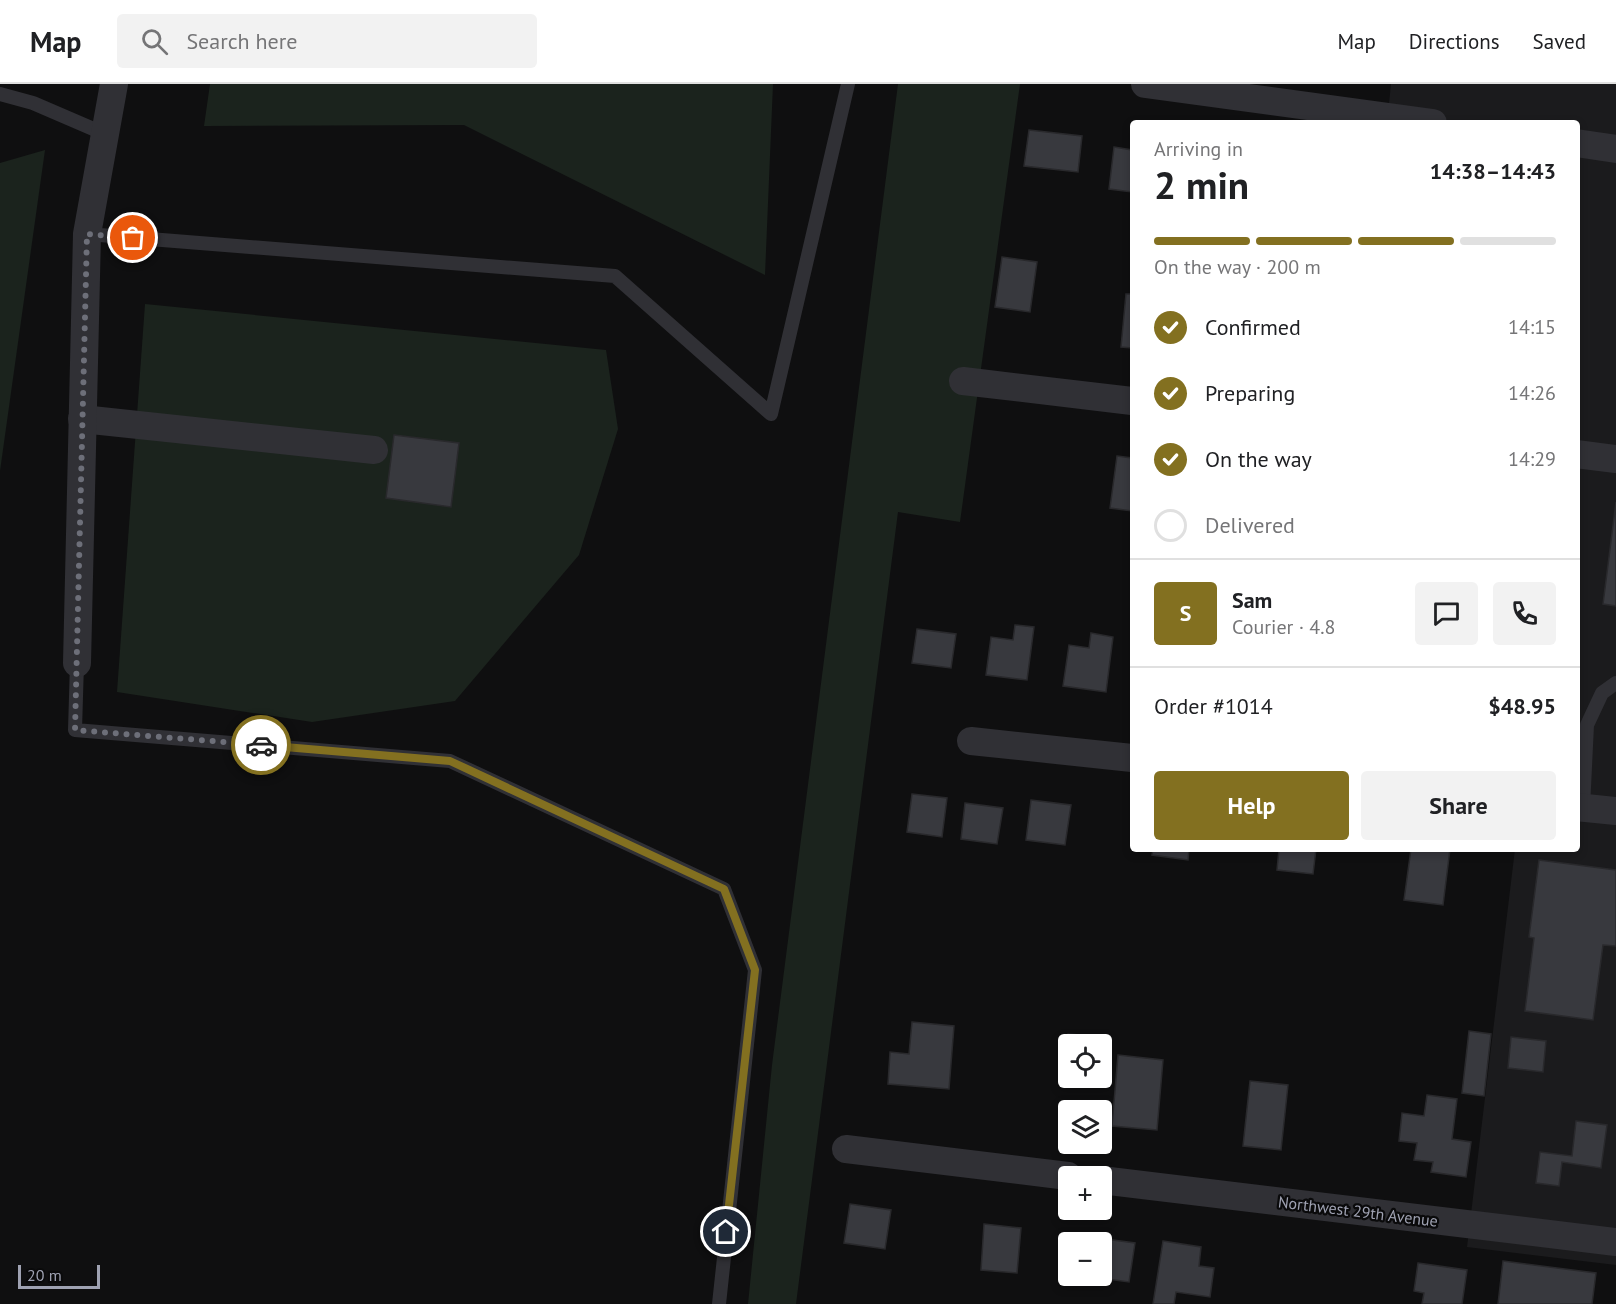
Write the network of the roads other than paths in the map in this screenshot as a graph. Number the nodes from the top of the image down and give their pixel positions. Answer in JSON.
{"nodes":[{"id":1,"x":114,"y":84,"type":"edge"},
{"id":2,"x":848,"y":84,"type":"edge"},
{"id":3,"x":1145,"y":84,"type":"edge"},
{"id":4,"x":1214,"y":88,"type":"edge"},
{"id":5,"x":0,"y":94,"type":"edge"},
{"id":6,"x":1414,"y":120,"type":"edge"},
{"id":7,"x":105,"y":134,"type":"junction"},
{"id":8,"x":1580,"y":144,"type":"edge"},
{"id":9,"x":1616,"y":148,"type":"edge"},
{"id":10,"x":87,"y":234,"type":"junction"},
{"id":11,"x":963,"y":381,"type":"dead end"},
{"id":12,"x":1130,"y":401,"type":"edge"},
{"id":13,"x":82,"y":419,"type":"junction"},
{"id":14,"x":374,"y":450,"type":"dead end"},
{"id":15,"x":1580,"y":454,"type":"edge"},
{"id":16,"x":1616,"y":459,"type":"edge"},
{"id":17,"x":77,"y":663,"type":"joint"},
{"id":18,"x":1616,"y":683,"type":"edge"},
{"id":19,"x":971,"y":741,"type":"dead end"},
{"id":20,"x":1130,"y":758,"type":"edge"},
{"id":21,"x":1580,"y":808,"type":"edge"},
{"id":22,"x":1616,"y":811,"type":"edge"},
{"id":23,"x":846,"y":1149,"type":"dead end"},
{"id":24,"x":1058,"y":1175,"type":"edge"},
{"id":25,"x":1112,"y":1181,"type":"edge"},
{"id":26,"x":1616,"y":1242,"type":"edge"},
{"id":27,"x":718,"y":1304,"type":"edge"}],
"edges":[{"from":1,"to":7,"type":"street"},
{"from":2,"to":10,"type":"lane"},
{"from":3,"to":4,"type":"street"},
{"from":4,"to":6,"type":"street"},
{"from":5,"to":7,"type":"lane"},
{"from":7,"to":10,"type":"street"},
{"from":8,"to":9,"type":"street"},
{"from":10,"to":13,"type":"street"},
{"from":11,"to":12,"type":"street"},
{"from":13,"to":14,"type":"street"},
{"from":13,"to":17,"type":"street"},
{"from":15,"to":16,"type":"street"},
{"from":17,"to":27,"type":"lane"},
{"from":18,"to":21,"type":"lane"},
{"from":19,"to":20,"type":"street"},
{"from":21,"to":22,"type":"street"},
{"from":23,"to":24,"type":"street"},
{"from":25,"to":26,"type":"street","name":"Northwest 29th Avenue"}]}
